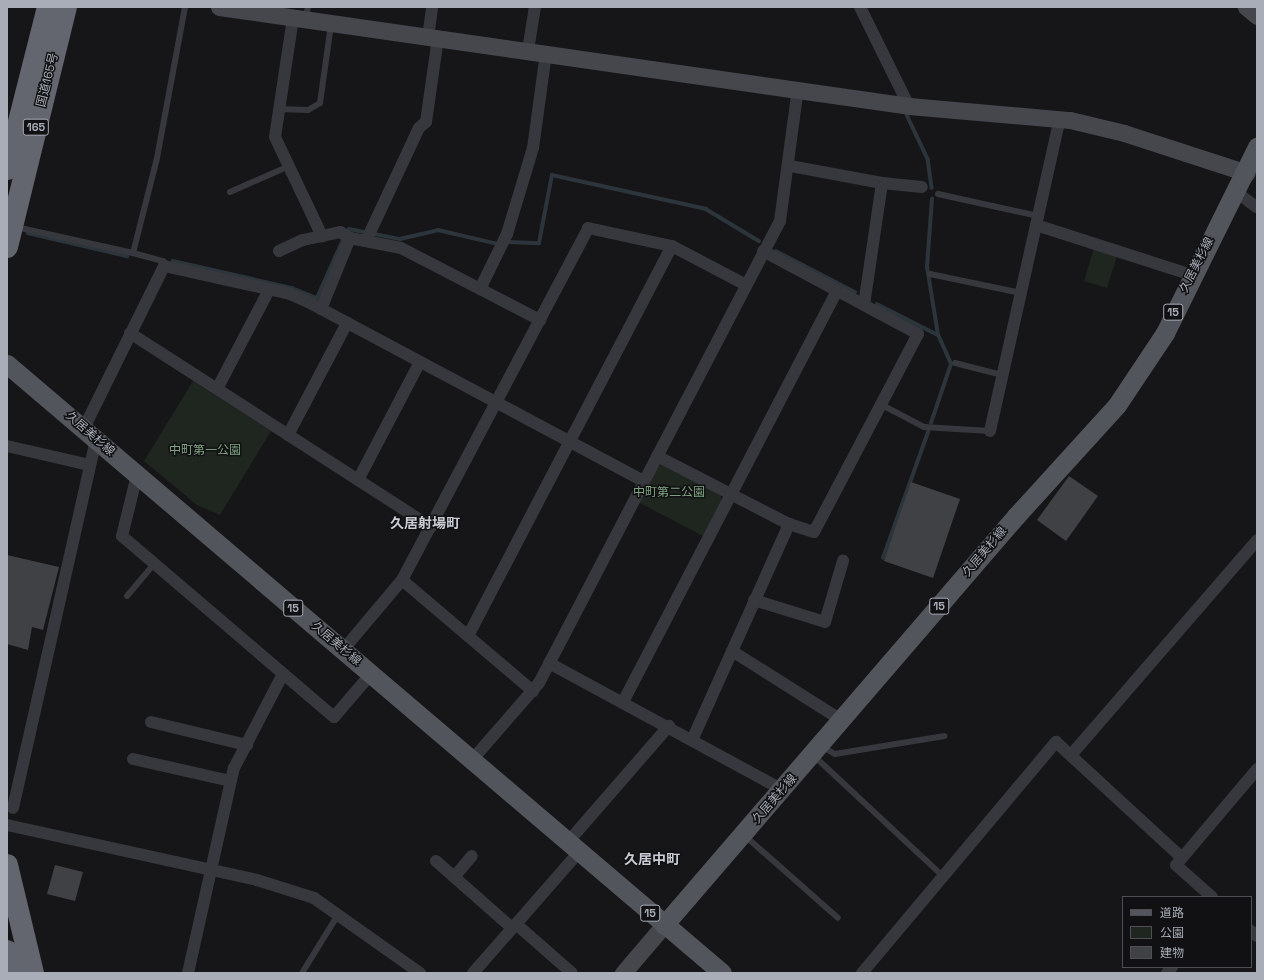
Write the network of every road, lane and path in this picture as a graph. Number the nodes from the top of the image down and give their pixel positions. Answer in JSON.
{"nodes":[{"id":1,"x":48,"y":7,"type":"edge"},
{"id":2,"x":66,"y":7,"type":"edge"},
{"id":3,"x":185,"y":7,"type":"edge"},
{"id":4,"x":219,"y":7,"type":"edge"},
{"id":5,"x":432,"y":7,"type":"edge"},
{"id":6,"x":535,"y":7,"type":"edge"},
{"id":7,"x":860,"y":7,"type":"edge"},
{"id":8,"x":1246,"y":7,"type":"edge"},
{"id":9,"x":302,"y":15,"type":"edge"},
{"id":10,"x":1257,"y":16,"type":"edge"},
{"id":11,"x":331,"y":24,"type":"junction"},
{"id":12,"x":433,"y":37,"type":"junction"},
{"id":13,"x":528,"y":50,"type":"junction"},
{"id":14,"x":546,"y":53,"type":"junction"},
{"id":15,"x":798,"y":88,"type":"junction"},
{"id":16,"x":908,"y":106,"type":"junction"},
{"id":17,"x":279,"y":109,"type":"junction"},
{"id":18,"x":1060,"y":119,"type":"junction"},
{"id":19,"x":1257,"y":148,"type":"edge"},
{"id":20,"x":289,"y":166,"type":"junction"},
{"id":21,"x":790,"y":166,"type":"junction"},
{"id":22,"x":7,"y":169,"type":"edge"},
{"id":23,"x":1247,"y":173,"type":"junction"},
{"id":24,"x":882,"y":182,"type":"junction"},
{"id":25,"x":922,"y":187,"type":"dead end"},
{"id":26,"x":230,"y":192,"type":"dead end"},
{"id":27,"x":1236,"y":192,"type":"junction"},
{"id":28,"x":938,"y":194,"type":"dead end"},
{"id":29,"x":1257,"y":207,"type":"edge"},
{"id":30,"x":1037,"y":220,"type":"junction"},
{"id":31,"x":12,"y":226,"type":"junction"},
{"id":32,"x":322,"y":236,"type":"junction"},
{"id":33,"x":368,"y":236,"type":"junction"},
{"id":34,"x":350,"y":238,"type":"junction"},
{"id":35,"x":672,"y":246,"type":"junction"},
{"id":36,"x":7,"y":247,"type":"edge"},
{"id":37,"x":279,"y":251,"type":"dead end"},
{"id":38,"x":763,"y":251,"type":"junction"},
{"id":39,"x":133,"y":253,"type":"junction"},
{"id":40,"x":164,"y":266,"type":"junction"},
{"id":41,"x":930,"y":274,"type":"dead end"},
{"id":42,"x":1192,"y":275,"type":"junction"},
{"id":43,"x":746,"y":284,"type":"junction"},
{"id":44,"x":480,"y":289,"type":"junction"},
{"id":45,"x":269,"y":290,"type":"junction"},
{"id":46,"x":837,"y":291,"type":"junction"},
{"id":47,"x":1021,"y":293,"type":"junction"},
{"id":48,"x":864,"y":305,"type":"junction"},
{"id":49,"x":321,"y":309,"type":"junction"},
{"id":50,"x":540,"y":320,"type":"junction"},
{"id":51,"x":347,"y":323,"type":"junction"},
{"id":52,"x":130,"y":333,"type":"junction"},
{"id":53,"x":420,"y":362,"type":"junction"},
{"id":54,"x":955,"y":363,"type":"dead end"},
{"id":55,"x":7,"y":364,"type":"edge"},
{"id":56,"x":1002,"y":375,"type":"junction"},
{"id":57,"x":217,"y":390,"type":"junction"},
{"id":58,"x":497,"y":402,"type":"junction"},
{"id":59,"x":880,"y":404,"type":"junction"},
{"id":60,"x":990,"y":431,"type":"joint"},
{"id":61,"x":90,"y":434,"type":"junction"},
{"id":62,"x":288,"y":435,"type":"junction"},
{"id":63,"x":571,"y":442,"type":"junction"},
{"id":64,"x":7,"y":446,"type":"edge"},
{"id":65,"x":657,"y":456,"type":"junction"},
{"id":66,"x":89,"y":465,"type":"junction"},
{"id":67,"x":137,"y":475,"type":"junction"},
{"id":68,"x":358,"y":480,"type":"junction"},
{"id":69,"x":644,"y":481,"type":"junction"},
{"id":70,"x":731,"y":494,"type":"junction"},
{"id":71,"x":789,"y":524,"type":"junction"},
{"id":72,"x":431,"y":527,"type":"junction"},
{"id":73,"x":1257,"y":540,"type":"edge"},
{"id":74,"x":843,"y":561,"type":"dead end"},
{"id":75,"x":154,"y":564,"type":"junction"},
{"id":76,"x":402,"y":580,"type":"junction"},
{"id":77,"x":127,"y":596,"type":"dead end"},
{"id":78,"x":754,"y":600,"type":"junction"},
{"id":79,"x":468,"y":636,"type":"junction"},
{"id":80,"x":343,"y":650,"type":"junction"},
{"id":81,"x":732,"y":650,"type":"junction"},
{"id":82,"x":549,"y":663,"type":"junction"},
{"id":83,"x":283,"y":674,"type":"junction"},
{"id":84,"x":371,"y":674,"type":"junction"},
{"id":85,"x":532,"y":691,"type":"junction"},
{"id":86,"x":623,"y":702,"type":"junction"},
{"id":87,"x":841,"y":720,"type":"junction"},
{"id":88,"x":151,"y":722,"type":"dead end"},
{"id":89,"x":669,"y":726,"type":"junction"},
{"id":90,"x":945,"y":736,"type":"dead end"},
{"id":91,"x":693,"y":738,"type":"junction"},
{"id":92,"x":247,"y":745,"type":"junction"},
{"id":93,"x":817,"y":751,"type":"junction"},
{"id":94,"x":1070,"y":755,"type":"junction"},
{"id":95,"x":133,"y":759,"type":"dead end"},
{"id":96,"x":472,"y":760,"type":"junction"},
{"id":97,"x":1257,"y":769,"type":"edge"},
{"id":98,"x":231,"y":781,"type":"junction"},
{"id":99,"x":783,"y":790,"type":"junction"},
{"id":100,"x":13,"y":808,"type":"dead end"},
{"id":101,"x":7,"y":825,"type":"edge"},
{"id":102,"x":744,"y":835,"type":"junction"},
{"id":103,"x":574,"y":847,"type":"junction"},
{"id":104,"x":472,"y":856,"type":"dead end"},
{"id":105,"x":1181,"y":857,"type":"junction"},
{"id":106,"x":436,"y":861,"type":"dead end"},
{"id":107,"x":7,"y":865,"type":"edge"},
{"id":108,"x":212,"y":870,"type":"junction"},
{"id":109,"x":455,"y":876,"type":"junction"},
{"id":110,"x":944,"y":877,"type":"junction"},
{"id":111,"x":1211,"y":896,"type":"edge"},
{"id":112,"x":339,"y":913,"type":"junction"},
{"id":113,"x":838,"y":918,"type":"dead end"},
{"id":114,"x":664,"y":925,"type":"junction"},
{"id":115,"x":514,"y":926,"type":"junction"},
{"id":116,"x":7,"y":950,"type":"edge"},
{"id":117,"x":12,"y":973,"type":"edge"},
{"id":118,"x":33,"y":973,"type":"edge"},
{"id":119,"x":188,"y":973,"type":"edge"},
{"id":120,"x":302,"y":973,"type":"edge"},
{"id":121,"x":420,"y":973,"type":"edge"},
{"id":122,"x":473,"y":973,"type":"edge"},
{"id":123,"x":572,"y":973,"type":"edge"},
{"id":124,"x":623,"y":973,"type":"edge"},
{"id":125,"x":722,"y":973,"type":"edge"},
{"id":126,"x":862,"y":973,"type":"edge"}],
"edges":[{"from":1,"to":22,"type":"highway","name":"国道165号","number":"165"},
{"from":2,"to":31,"type":"highway","name":"国道165号","number":"165"},
{"from":3,"to":39,"type":"lane"},
{"from":4,"to":9,"type":"street"},
{"from":5,"to":12,"type":"street"},
{"from":6,"to":13,"type":"street"},
{"from":7,"to":16,"type":"street"},
{"from":8,"to":10,"type":"street"},
{"from":9,"to":11,"type":"street"},
{"from":9,"to":17,"type":"street"},
{"from":11,"to":12,"type":"street"},
{"from":11,"to":17,"type":"lane"},
{"from":12,"to":13,"type":"street"},
{"from":12,"to":33,"type":"street"},
{"from":13,"to":14,"type":"street"},
{"from":14,"to":15,"type":"street"},
{"from":14,"to":44,"type":"street"},
{"from":15,"to":16,"type":"street"},
{"from":15,"to":21,"type":"street"},
{"from":16,"to":18,"type":"street"},
{"from":17,"to":20,"type":"street"},
{"from":18,"to":23,"type":"street"},
{"from":18,"to":30,"type":"street"},
{"from":19,"to":23,"type":"main road","name":"久居美杉線","number":"15"},
{"from":20,"to":26,"type":"lane"},
{"from":20,"to":32,"type":"street"},
{"from":21,"to":24,"type":"street"},
{"from":21,"to":38,"type":"street"},
{"from":23,"to":27,"type":"main road","name":"久居美杉線","number":"15"},
{"from":24,"to":25,"type":"street"},
{"from":24,"to":48,"type":"street"},
{"from":27,"to":29,"type":"street"},
{"from":27,"to":42,"type":"main road","name":"久居美杉線","number":"15"},
{"from":28,"to":30,"type":"lane"},
{"from":30,"to":42,"type":"street"},
{"from":30,"to":47,"type":"street"},
{"from":31,"to":36,"type":"highway","name":"国道165号","number":"165"},
{"from":31,"to":39,"type":"lane"},
{"from":32,"to":34,"type":"street"},
{"from":32,"to":37,"type":"street"},
{"from":33,"to":34,"type":"street"},
{"from":33,"to":44,"type":"street"},
{"from":34,"to":49,"type":"street"},
{"from":35,"to":43,"type":"street"},
{"from":35,"to":50,"type":"street"},
{"from":35,"to":63,"type":"street"},
{"from":38,"to":43,"type":"street"},
{"from":38,"to":46,"type":"street"},
{"from":39,"to":40,"type":"lane"},
{"from":40,"to":45,"type":"street"},
{"from":40,"to":52,"type":"street"},
{"from":41,"to":47,"type":"lane"},
{"from":42,"to":87,"type":"main road","name":"久居美杉線","number":"15"},
{"from":43,"to":65,"type":"street"},
{"from":44,"to":50,"type":"street"},
{"from":45,"to":49,"type":"street"},
{"from":45,"to":57,"type":"street"},
{"from":46,"to":48,"type":"street"},
{"from":46,"to":70,"type":"street"},
{"from":47,"to":56,"type":"street"},
{"from":48,"to":59,"type":"street"},
{"from":49,"to":51,"type":"street"},
{"from":50,"to":58,"type":"street"},
{"from":51,"to":53,"type":"street"},
{"from":51,"to":62,"type":"street"},
{"from":52,"to":57,"type":"street"},
{"from":52,"to":61,"type":"street"},
{"from":53,"to":58,"type":"street"},
{"from":53,"to":68,"type":"street"},
{"from":54,"to":56,"type":"lane"},
{"from":55,"to":61,"type":"main road","name":"久居美杉線","number":"15"},
{"from":56,"to":60,"type":"street"},
{"from":57,"to":62,"type":"street"},
{"from":58,"to":63,"type":"street"},
{"from":58,"to":72,"type":"street"},
{"from":59,"to":60,"type":"lane"},
{"from":59,"to":71,"type":"street"},
{"from":61,"to":66,"type":"street"},
{"from":61,"to":67,"type":"main road","name":"久居美杉線","number":"15"},
{"from":62,"to":68,"type":"street"},
{"from":63,"to":69,"type":"street"},
{"from":63,"to":79,"type":"street"},
{"from":64,"to":66,"type":"street"},
{"from":65,"to":69,"type":"street"},
{"from":65,"to":70,"type":"street"},
{"from":66,"to":100,"type":"street"},
{"from":67,"to":75,"type":"street"},
{"from":67,"to":80,"type":"main road","name":"久居美杉線","number":"15"},
{"from":68,"to":72,"type":"street"},
{"from":69,"to":82,"type":"street"},
{"from":70,"to":71,"type":"street"},
{"from":70,"to":86,"type":"street"},
{"from":71,"to":78,"type":"street"},
{"from":72,"to":76,"type":"street"},
{"from":73,"to":94,"type":"street"},
{"from":74,"to":78,"type":"street"},
{"from":75,"to":77,"type":"lane"},
{"from":75,"to":83,"type":"street"},
{"from":76,"to":79,"type":"street"},
{"from":76,"to":80,"type":"street"},
{"from":78,"to":81,"type":"street"},
{"from":79,"to":85,"type":"street"},
{"from":80,"to":84,"type":"main road","name":"久居美杉線","number":"15"},
{"from":81,"to":87,"type":"street"},
{"from":81,"to":91,"type":"street"},
{"from":82,"to":85,"type":"street"},
{"from":82,"to":86,"type":"street"},
{"from":83,"to":84,"type":"street"},
{"from":83,"to":92,"type":"street"},
{"from":84,"to":96,"type":"main road","name":"久居美杉線","number":"15"},
{"from":85,"to":96,"type":"street"},
{"from":86,"to":89,"type":"street"},
{"from":87,"to":93,"type":"main road","name":"久居美杉線","number":"15"},
{"from":88,"to":92,"type":"street"},
{"from":89,"to":91,"type":"street"},
{"from":89,"to":103,"type":"street"},
{"from":90,"to":93,"type":"lane"},
{"from":91,"to":99,"type":"street"},
{"from":92,"to":98,"type":"street"},
{"from":93,"to":99,"type":"main road","name":"久居美杉線","number":"15"},
{"from":93,"to":110,"type":"lane"},
{"from":94,"to":105,"type":"street"},
{"from":94,"to":110,"type":"street"},
{"from":95,"to":98,"type":"street"},
{"from":96,"to":103,"type":"main road","name":"久居美杉線","number":"15"},
{"from":97,"to":105,"type":"street"},
{"from":98,"to":108,"type":"street"},
{"from":99,"to":102,"type":"main road","name":"久居美杉線","number":"15"},
{"from":101,"to":108,"type":"street"},
{"from":102,"to":113,"type":"lane"},
{"from":102,"to":114,"type":"main road","name":"久居美杉線","number":"15"},
{"from":103,"to":114,"type":"main road","name":"久居美杉線","number":"15"},
{"from":103,"to":115,"type":"street"},
{"from":104,"to":109,"type":"street"},
{"from":105,"to":111,"type":"street"},
{"from":106,"to":109,"type":"street"},
{"from":107,"to":118,"type":"highway"},
{"from":108,"to":112,"type":"street"},
{"from":108,"to":119,"type":"street"},
{"from":109,"to":115,"type":"street"},
{"from":110,"to":126,"type":"street"},
{"from":112,"to":120,"type":"lane"},
{"from":112,"to":121,"type":"street"},
{"from":114,"to":124,"type":"street"},
{"from":114,"to":125,"type":"main road","name":"久居美杉線","number":"15"},
{"from":115,"to":122,"type":"street"},
{"from":115,"to":123,"type":"street"},
{"from":116,"to":117,"type":"highway"}]}
